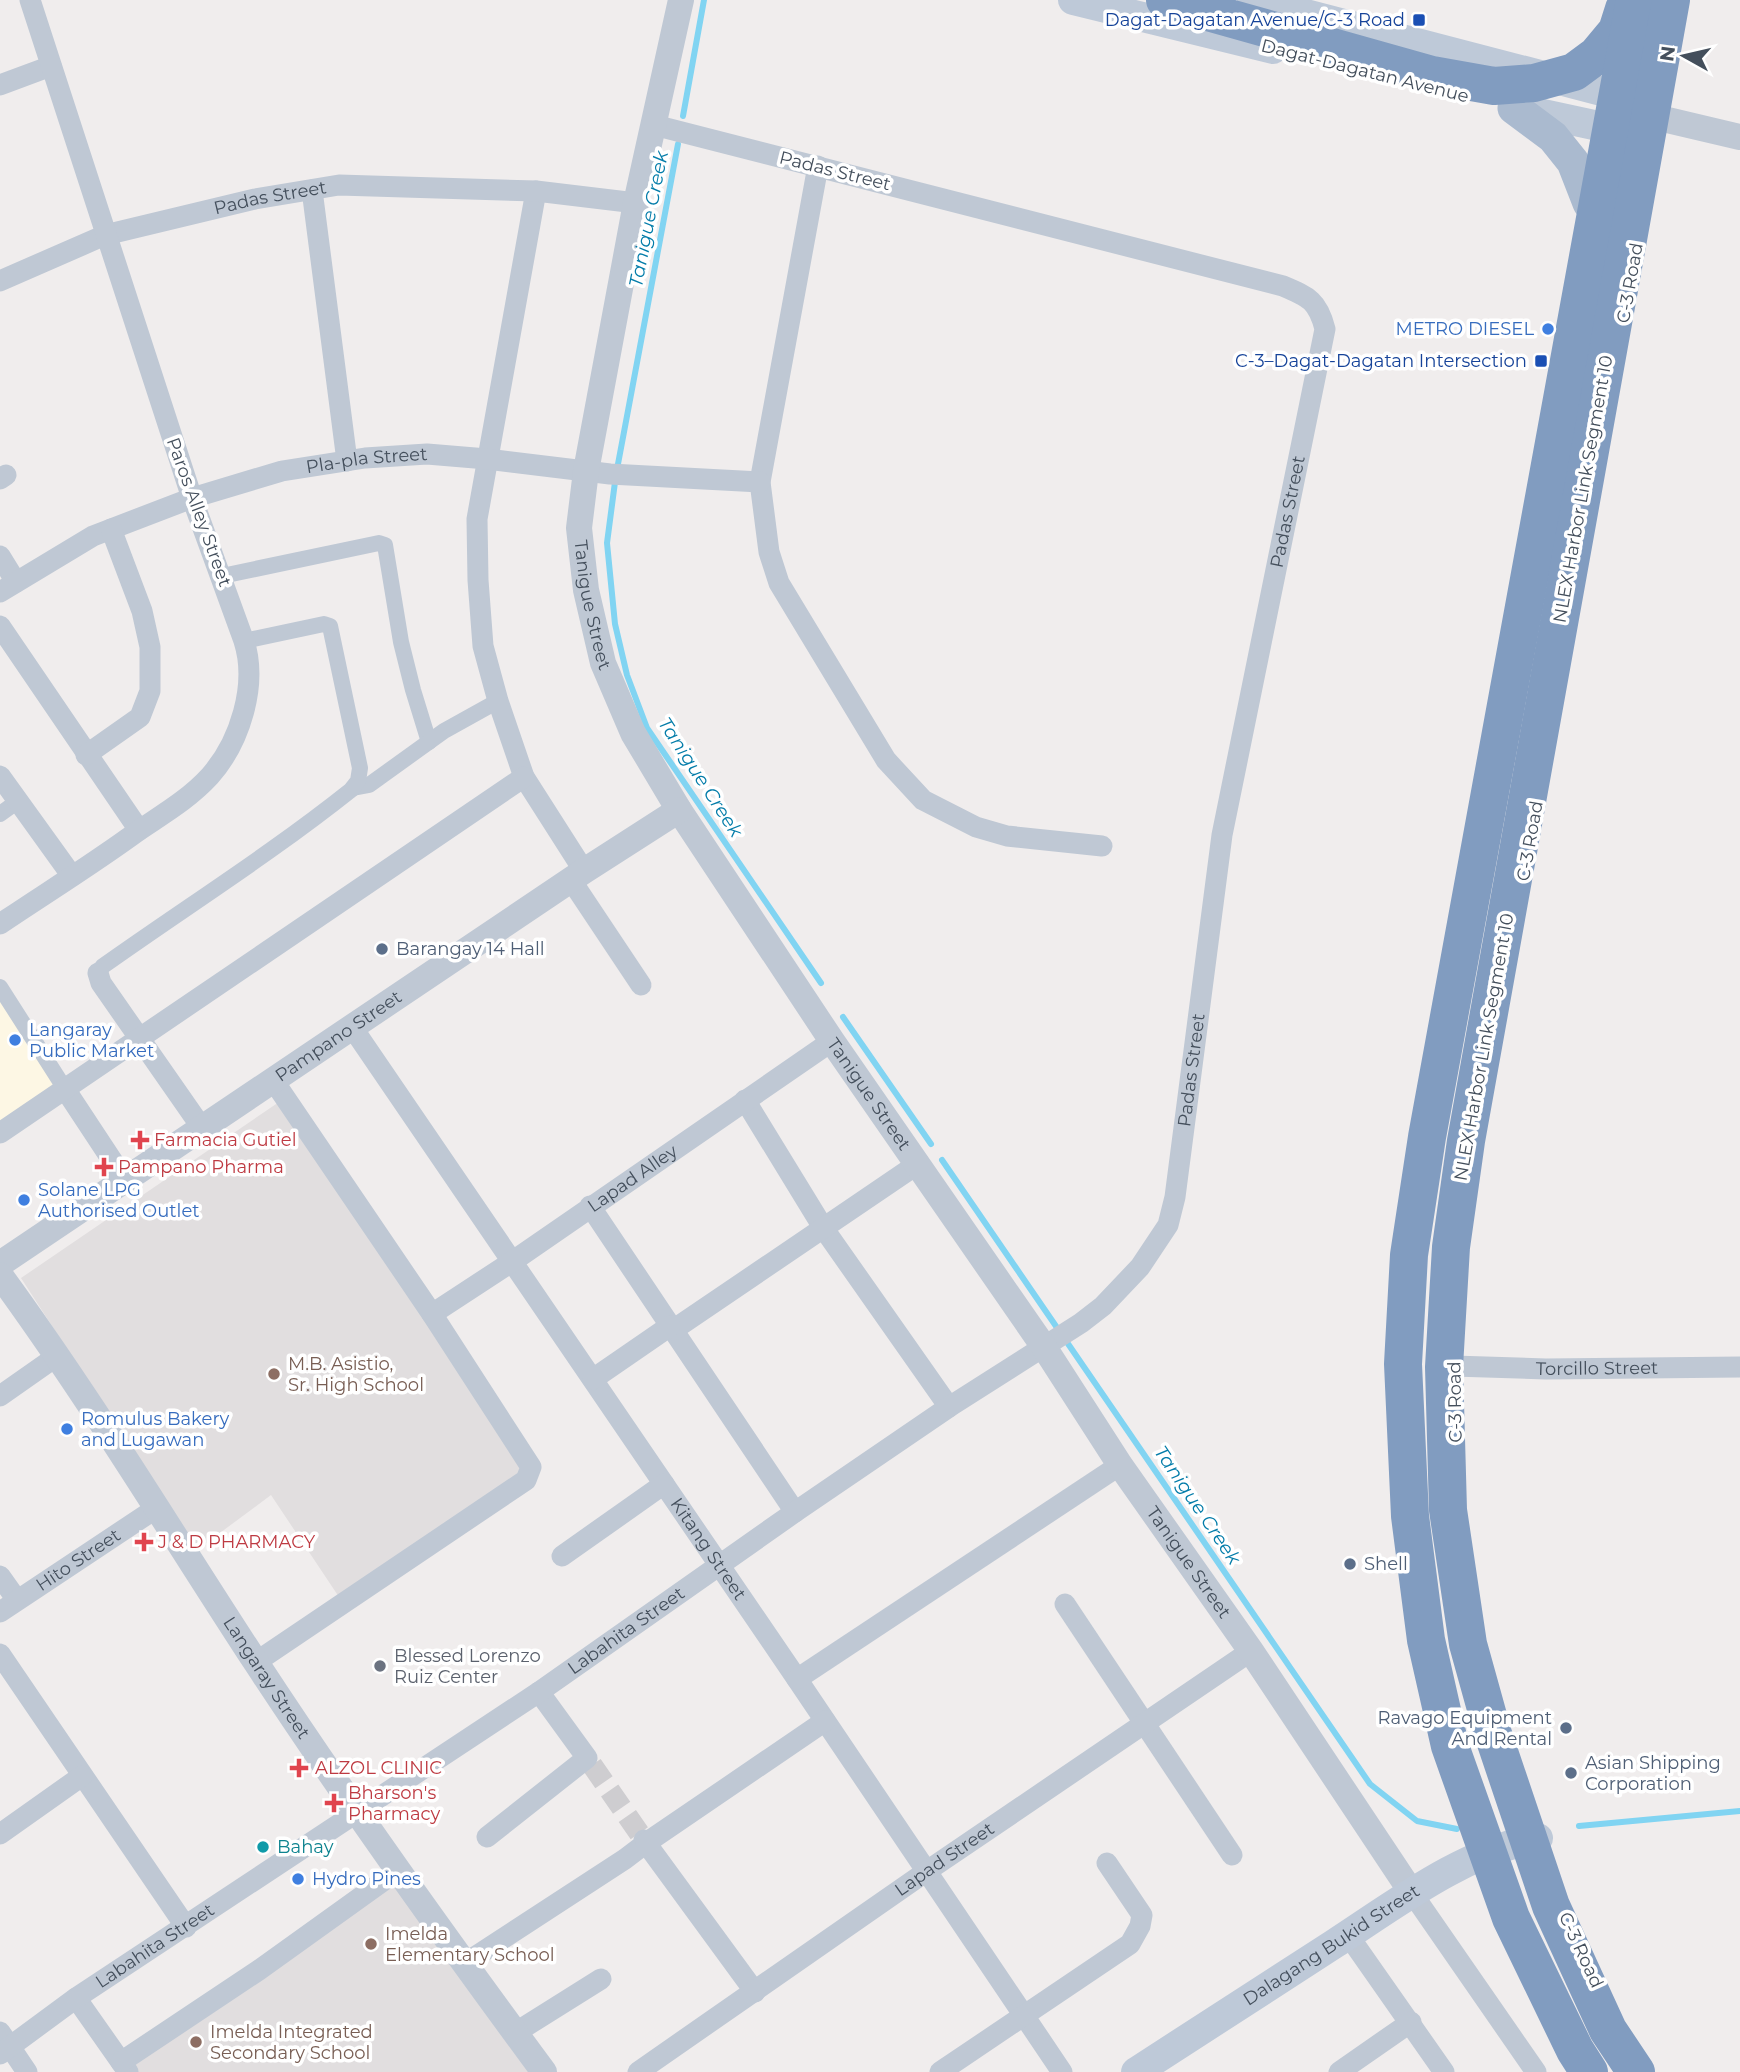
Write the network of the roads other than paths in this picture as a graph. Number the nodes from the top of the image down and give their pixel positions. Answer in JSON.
{"nodes":[{"id":1,"x":30,"y":0,"type":"edge"},
{"id":2,"x":681,"y":0,"type":"edge"},
{"id":3,"x":1073,"y":0,"type":"edge"},
{"id":4,"x":1164,"y":0,"type":"edge"},
{"id":5,"x":1252,"y":0,"type":"edge"},
{"id":6,"x":1671,"y":0,"type":"edge"},
{"id":7,"x":1680,"y":0,"type":"edge"},
{"id":8,"x":1629,"y":5,"type":"edge"},
{"id":9,"x":51,"y":66,"type":"junction"},
{"id":10,"x":1522,"y":69,"type":"junction"},
{"id":11,"x":0,"y":85,"type":"edge"},
{"id":12,"x":1609,"y":93,"type":"junction"},
{"id":13,"x":1514,"y":108,"type":"junction"},
{"id":14,"x":1659,"y":118,"type":"junction"},
{"id":15,"x":654,"y":125,"type":"junction"},
{"id":16,"x":1603,"y":127,"type":"junction"},
{"id":17,"x":1740,"y":136,"type":"edge"},
{"id":18,"x":818,"y":166,"type":"junction"},
{"id":19,"x":312,"y":190,"type":"junction"},
{"id":20,"x":536,"y":191,"type":"junction"},
{"id":21,"x":636,"y":203,"type":"junction"},
{"id":22,"x":1589,"y":203,"type":"junction"},
{"id":23,"x":105,"y":235,"type":"junction"},
{"id":24,"x":0,"y":281,"type":"edge"},
{"id":25,"x":488,"y":458,"type":"junction"},
{"id":26,"x":347,"y":461,"type":"junction"},
{"id":27,"x":586,"y":471,"type":"junction"},
{"id":28,"x":760,"y":481,"type":"junction"},
{"id":29,"x":192,"y":498,"type":"junction"},
{"id":30,"x":111,"y":529,"type":"junction"},
{"id":31,"x":0,"y":556,"type":"edge"},
{"id":32,"x":222,"y":576,"type":"junction"},
{"id":33,"x":8,"y":587,"type":"edge"},
{"id":34,"x":0,"y":626,"type":"edge"},
{"id":35,"x":244,"y":641,"type":"junction"},
{"id":36,"x":498,"y":701,"type":"junction"},
{"id":37,"x":429,"y":742,"type":"junction"},
{"id":38,"x":86,"y":755,"type":"junction"},
{"id":39,"x":0,"y":776,"type":"edge"},
{"id":40,"x":524,"y":777,"type":"junction"},
{"id":41,"x":353,"y":788,"type":"junction"},
{"id":42,"x":18,"y":801,"type":"junction"},
{"id":43,"x":680,"y":810,"type":"junction"},
{"id":44,"x":0,"y":814,"type":"edge"},
{"id":45,"x":139,"y":830,"type":"junction"},
{"id":46,"x":1102,"y":846,"type":"dead end"},
{"id":47,"x":577,"y":875,"type":"junction"},
{"id":48,"x":72,"y":876,"type":"junction"},
{"id":49,"x":0,"y":924,"type":"edge"},
{"id":50,"x":98,"y":973,"type":"joint"},
{"id":51,"x":641,"y":985,"type":"dead end"},
{"id":52,"x":0,"y":987,"type":"edge"},
{"id":53,"x":352,"y":1027,"type":"junction"},
{"id":54,"x":138,"y":1039,"type":"junction"},
{"id":55,"x":832,"y":1041,"type":"junction"},
{"id":56,"x":273,"y":1080,"type":"junction"},
{"id":57,"x":65,"y":1089,"type":"junction"},
{"id":58,"x":745,"y":1100,"type":"junction"},
{"id":59,"x":202,"y":1128,"type":"junction"},
{"id":60,"x":0,"y":1133,"type":"edge"},
{"id":61,"x":919,"y":1163,"type":"junction"},
{"id":62,"x":125,"y":1180,"type":"junction"},
{"id":63,"x":590,"y":1206,"type":"junction"},
{"id":64,"x":824,"y":1229,"type":"junction"},
{"id":65,"x":513,"y":1261,"type":"junction"},
{"id":66,"x":0,"y":1264,"type":"edge"},
{"id":67,"x":0,"y":1275,"type":"edge"},
{"id":68,"x":432,"y":1314,"type":"junction"},
{"id":69,"x":672,"y":1328,"type":"junction"},
{"id":70,"x":1050,"y":1343,"type":"junction"},
{"id":71,"x":57,"y":1356,"type":"junction"},
{"id":72,"x":1453,"y":1366,"type":"junction"},
{"id":73,"x":1740,"y":1367,"type":"edge"},
{"id":74,"x":593,"y":1379,"type":"junction"},
{"id":75,"x":0,"y":1396,"type":"edge"},
{"id":76,"x":949,"y":1407,"type":"junction"},
{"id":77,"x":1120,"y":1465,"type":"junction"},
{"id":78,"x":664,"y":1484,"type":"junction"},
{"id":79,"x":158,"y":1507,"type":"junction"},
{"id":80,"x":795,"y":1512,"type":"junction"},
{"id":81,"x":562,"y":1556,"type":"dead end"},
{"id":82,"x":719,"y":1566,"type":"junction"},
{"id":83,"x":0,"y":1576,"type":"edge"},
{"id":84,"x":1065,"y":1604,"type":"dead end"},
{"id":85,"x":9,"y":1606,"type":"edge"},
{"id":86,"x":1478,"y":1636,"type":"junction"},
{"id":87,"x":1251,"y":1651,"type":"junction"},
{"id":88,"x":0,"y":1654,"type":"edge"},
{"id":89,"x":1417,"y":1654,"type":"junction"},
{"id":90,"x":256,"y":1662,"type":"junction"},
{"id":91,"x":797,"y":1679,"type":"junction"},
{"id":92,"x":539,"y":1692,"type":"junction"},
{"id":93,"x":825,"y":1721,"type":"junction"},
{"id":94,"x":1145,"y":1723,"type":"junction"},
{"id":95,"x":82,"y":1776,"type":"junction"},
{"id":96,"x":356,"y":1814,"type":"junction"},
{"id":97,"x":0,"y":1834,"type":"edge"},
{"id":98,"x":487,"y":1837,"type":"dead end"},
{"id":99,"x":1538,"y":1838,"type":"junction"},
{"id":100,"x":645,"y":1842,"type":"junction"},
{"id":101,"x":1233,"y":1855,"type":"dead end"},
{"id":102,"x":1475,"y":1858,"type":"junction"},
{"id":103,"x":1107,"y":1863,"type":"dead end"},
{"id":104,"x":397,"y":1871,"type":"junction"},
{"id":105,"x":927,"y":1871,"type":"junction"},
{"id":106,"x":1412,"y":1893,"type":"junction"},
{"id":107,"x":186,"y":1927,"type":"junction"},
{"id":108,"x":1348,"y":1935,"type":"junction"},
{"id":109,"x":464,"y":1964,"type":"junction"},
{"id":110,"x":601,"y":1979,"type":"dead end"},
{"id":111,"x":755,"y":1992,"type":"junction"},
{"id":112,"x":76,"y":1998,"type":"junction"},
{"id":113,"x":1023,"y":2015,"type":"junction"},
{"id":114,"x":1411,"y":2022,"type":"junction"},
{"id":115,"x":515,"y":2033,"type":"junction"},
{"id":116,"x":3,"y":2045,"type":"edge"},
{"id":117,"x":124,"y":2067,"type":"edge"},
{"id":118,"x":27,"y":2072,"type":"edge"},
{"id":119,"x":544,"y":2072,"type":"edge"},
{"id":120,"x":638,"y":2072,"type":"edge"},
{"id":121,"x":940,"y":2072,"type":"edge"},
{"id":122,"x":1062,"y":2072,"type":"edge"},
{"id":123,"x":1136,"y":2072,"type":"edge"},
{"id":124,"x":1339,"y":2072,"type":"edge"},
{"id":125,"x":1444,"y":2072,"type":"edge"},
{"id":126,"x":1536,"y":2072,"type":"edge"},
{"id":127,"x":1572,"y":2072,"type":"edge"},
{"id":128,"x":1589,"y":2072,"type":"edge"},
{"id":129,"x":1636,"y":2072,"type":"edge"},
{"id":130,"x":1649,"y":2072,"type":"edge"}],
"edges":[{"from":1,"to":9,"type":"street","name":"Paros Alley Street"},
{"from":2,"to":15,"type":"street","name":"Tanigue Street"},
{"from":3,"to":13,"type":"main road","name":"Dagat-Dagatan Avenue"},
{"from":4,"to":8,"type":"highway"},
{"from":5,"to":10,"type":"main road","name":"Dagat-Dagatan Avenue"},
{"from":6,"to":129,"type":"highway","name":"NLEX Harbor Link Segment 10"},
{"from":7,"to":14,"type":"main road","name":"C-3 Road"},
{"from":8,"to":10,"type":"main road"},
{"from":8,"to":12,"type":"main road"},
{"from":8,"to":128,"type":"highway","name":"NLEX Harbor Link Segment 10"},
{"from":9,"to":11,"type":"street"},
{"from":9,"to":23,"type":"street","name":"Paros Alley Street"},
{"from":10,"to":12,"type":"main road","name":"Dagat-Dagatan Avenue"},
{"from":12,"to":14,"type":"main road","name":"Dagat-Dagatan Avenue"},
{"from":12,"to":16,"type":"main road"},
{"from":13,"to":16,"type":"main road","name":"Dagat-Dagatan Avenue"},
{"from":13,"to":22,"type":"main road"},
{"from":14,"to":16,"type":"main road","name":"Dagat-Dagatan Avenue"},
{"from":14,"to":17,"type":"street","name":"Dagat-Dagatan Avenue"},
{"from":14,"to":72,"type":"main road","name":"C-3 Road"},
{"from":15,"to":18,"type":"street","name":"Padas Street"},
{"from":15,"to":21,"type":"street","name":"Tanigue Street"},
{"from":16,"to":22,"type":"main road"},
{"from":18,"to":28,"type":"street"},
{"from":18,"to":70,"type":"street","name":"Padas Street"},
{"from":19,"to":20,"type":"street","name":"Padas Street"},
{"from":19,"to":23,"type":"street","name":"Padas Street"},
{"from":19,"to":26,"type":"street"},
{"from":20,"to":21,"type":"street","name":"Padas Street"},
{"from":20,"to":25,"type":"street"},
{"from":21,"to":27,"type":"street","name":"Tanigue Street"},
{"from":22,"to":89,"type":"main road"},
{"from":23,"to":24,"type":"street","name":"Padas Street"},
{"from":23,"to":29,"type":"street","name":"Paros Alley Street"},
{"from":25,"to":26,"type":"street","name":"Pla-pla Street"},
{"from":25,"to":27,"type":"street","name":"Pla-pla Street"},
{"from":25,"to":36,"type":"street"},
{"from":26,"to":29,"type":"street","name":"Pla-pla Street"},
{"from":27,"to":28,"type":"street","name":"Pla-pla Street"},
{"from":27,"to":43,"type":"street","name":"Tanigue Street"},
{"from":28,"to":46,"type":"street"},
{"from":29,"to":30,"type":"street","name":"Pla-pla Street"},
{"from":29,"to":32,"type":"street","name":"Paros Alley Street"},
{"from":30,"to":33,"type":"street","name":"Pla-pla Street"},
{"from":30,"to":38,"type":"street"},
{"from":31,"to":33,"type":"street"},
{"from":32,"to":35,"type":"street","name":"Paros Alley Street"},
{"from":32,"to":37,"type":"street"},
{"from":34,"to":38,"type":"street"},
{"from":35,"to":41,"type":"street"},
{"from":35,"to":45,"type":"street","name":"Paros Alley Street"},
{"from":36,"to":37,"type":"street"},
{"from":36,"to":40,"type":"street"},
{"from":37,"to":41,"type":"street"},
{"from":38,"to":45,"type":"street"},
{"from":39,"to":42,"type":"street"},
{"from":40,"to":47,"type":"street"},
{"from":40,"to":54,"type":"street"},
{"from":41,"to":50,"type":"street"},
{"from":42,"to":44,"type":"street"},
{"from":42,"to":48,"type":"street"},
{"from":43,"to":47,"type":"street","name":"Pampano Street"},
{"from":43,"to":55,"type":"street","name":"Tanigue Street"},
{"from":45,"to":48,"type":"street","name":"Paros Alley Street"},
{"from":47,"to":51,"type":"street"},
{"from":47,"to":53,"type":"street","name":"Pampano Street"},
{"from":48,"to":49,"type":"street","name":"Paros Alley Street"},
{"from":50,"to":54,"type":"street"},
{"from":52,"to":57,"type":"street"},
{"from":53,"to":56,"type":"street","name":"Pampano Street"},
{"from":53,"to":65,"type":"street","name":"Kitang Street"},
{"from":54,"to":57,"type":"street"},
{"from":54,"to":59,"type":"street"},
{"from":55,"to":58,"type":"street","name":"Lapad Alley"},
{"from":55,"to":61,"type":"street","name":"Tanigue Street"},
{"from":56,"to":59,"type":"street","name":"Pampano Street"},
{"from":56,"to":68,"type":"street"},
{"from":57,"to":60,"type":"street"},
{"from":57,"to":62,"type":"street"},
{"from":58,"to":63,"type":"street","name":"Lapad Alley"},
{"from":58,"to":64,"type":"street"},
{"from":59,"to":62,"type":"street","name":"Pampano Street"},
{"from":61,"to":64,"type":"street"},
{"from":61,"to":70,"type":"street","name":"Tanigue Street"},
{"from":62,"to":66,"type":"street","name":"Pampano Street"},
{"from":63,"to":65,"type":"street","name":"Lapad Alley"},
{"from":63,"to":69,"type":"street"},
{"from":64,"to":69,"type":"street"},
{"from":64,"to":76,"type":"street"},
{"from":65,"to":68,"type":"street","name":"Lapad Alley"},
{"from":65,"to":74,"type":"street","name":"Kitang Street"},
{"from":67,"to":71,"type":"street","name":"Langaray Street"},
{"from":68,"to":90,"type":"street"},
{"from":69,"to":74,"type":"street"},
{"from":69,"to":80,"type":"street"},
{"from":70,"to":76,"type":"street","name":"Labahita Street"},
{"from":70,"to":77,"type":"street","name":"Tanigue Street"},
{"from":71,"to":75,"type":"street"},
{"from":71,"to":79,"type":"street","name":"Langaray Street"},
{"from":72,"to":73,"type":"street","name":"Torcillo Street"},
{"from":72,"to":86,"type":"main road","name":"C-3 Road"},
{"from":74,"to":78,"type":"street","name":"Kitang Street"},
{"from":76,"to":80,"type":"street","name":"Labahita Street"},
{"from":77,"to":87,"type":"street","name":"Tanigue Street"},
{"from":77,"to":91,"type":"street"},
{"from":78,"to":81,"type":"street"},
{"from":78,"to":82,"type":"street","name":"Kitang Street"},
{"from":79,"to":85,"type":"street","name":"Hito Street"},
{"from":79,"to":90,"type":"street","name":"Langaray Street"},
{"from":80,"to":82,"type":"street","name":"Labahita Street"},
{"from":82,"to":91,"type":"street","name":"Kitang Street"},
{"from":82,"to":92,"type":"street","name":"Labahita Street"},
{"from":83,"to":85,"type":"street"},
{"from":84,"to":94,"type":"street"},
{"from":86,"to":89,"type":"main road"},
{"from":86,"to":99,"type":"main road","name":"C-3 Road"},
{"from":87,"to":94,"type":"street","name":"Lapad Street"},
{"from":87,"to":106,"type":"street","name":"Tanigue Street"},
{"from":88,"to":95,"type":"street"},
{"from":89,"to":102,"type":"main road"},
{"from":90,"to":96,"type":"street","name":"Langaray Street"},
{"from":91,"to":93,"type":"street","name":"Kitang Street"},
{"from":92,"to":96,"type":"street","name":"Labahita Street"},
{"from":92,"to":98,"type":"street"},
{"from":93,"to":100,"type":"street"},
{"from":93,"to":105,"type":"street","name":"Kitang Street"},
{"from":94,"to":101,"type":"street"},
{"from":94,"to":105,"type":"street","name":"Lapad Street"},
{"from":95,"to":97,"type":"street"},
{"from":95,"to":107,"type":"street"},
{"from":96,"to":104,"type":"street","name":"Langaray Street"},
{"from":96,"to":107,"type":"street","name":"Labahita Street"},
{"from":99,"to":102,"type":"main road","name":"Dalagang Bukid Street"},
{"from":99,"to":130,"type":"main road","name":"C-3 Road"},
{"from":100,"to":109,"type":"street"},
{"from":100,"to":111,"type":"street"},
{"from":102,"to":106,"type":"main road","name":"Dalagang Bukid Street"},
{"from":102,"to":127,"type":"main road"},
{"from":103,"to":113,"type":"street"},
{"from":104,"to":109,"type":"street","name":"Langaray Street"},
{"from":104,"to":117,"type":"street"},
{"from":105,"to":111,"type":"street","name":"Lapad Street"},
{"from":105,"to":113,"type":"street","name":"Kitang Street"},
{"from":106,"to":108,"type":"main road","name":"Dalagang Bukid Street"},
{"from":106,"to":126,"type":"street","name":"Tanigue Street"},
{"from":107,"to":112,"type":"street","name":"Labahita Street"},
{"from":108,"to":114,"type":"street"},
{"from":108,"to":123,"type":"main road","name":"Dalagang Bukid Street"},
{"from":109,"to":115,"type":"street","name":"Langaray Street"},
{"from":110,"to":115,"type":"street"},
{"from":111,"to":120,"type":"street","name":"Lapad Street"},
{"from":112,"to":116,"type":"street","name":"Labahita Street"},
{"from":112,"to":117,"type":"street"},
{"from":113,"to":121,"type":"street"},
{"from":113,"to":122,"type":"street","name":"Kitang Street"},
{"from":114,"to":124,"type":"street"},
{"from":114,"to":125,"type":"street"},
{"from":115,"to":119,"type":"street","name":"Langaray Street"},
{"from":116,"to":118,"type":"street"}]}
